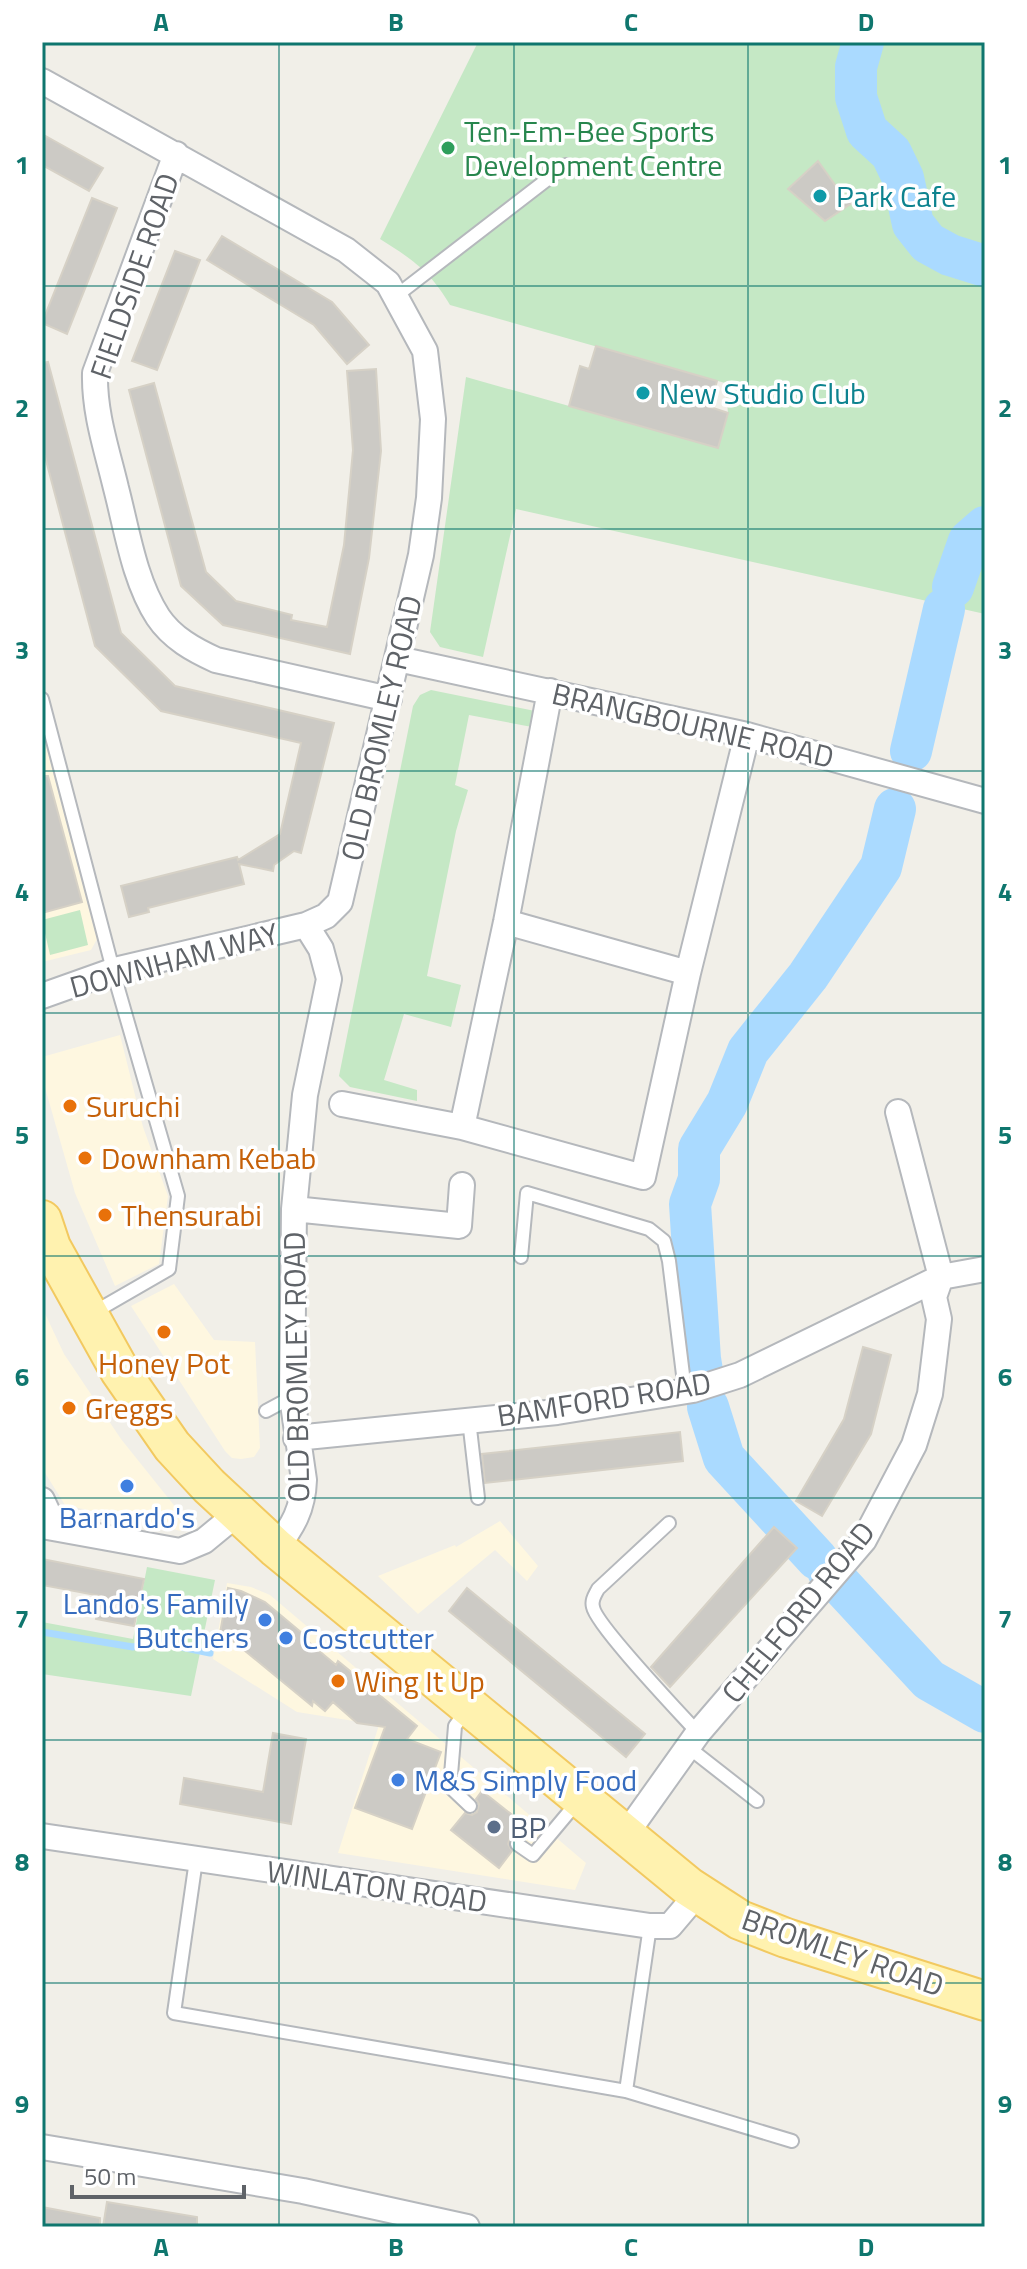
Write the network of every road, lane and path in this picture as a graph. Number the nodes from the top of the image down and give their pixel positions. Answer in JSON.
{"nodes":[{"id":1,"x":42,"y":81,"type":"edge"},
{"id":2,"x":176,"y":154,"type":"junction"},
{"id":3,"x":566,"y":165,"type":"dead end"},
{"id":4,"x":396,"y":296,"type":"junction"},
{"id":5,"x":398,"y":659,"type":"junction"},
{"id":6,"x":550,"y":691,"type":"junction"},
{"id":7,"x":42,"y":699,"type":"edge"},
{"id":8,"x":389,"y":699,"type":"junction"},
{"id":9,"x":747,"y":735,"type":"junction"},
{"id":10,"x":985,"y":801,"type":"edge"},
{"id":11,"x":506,"y":922,"type":"junction"},
{"id":12,"x":306,"y":925,"type":"junction"},
{"id":13,"x":115,"y":970,"type":"junction"},
{"id":14,"x":688,"y":973,"type":"junction"},
{"id":15,"x":42,"y":996,"type":"edge"},
{"id":16,"x":342,"y":1104,"type":"dead end"},
{"id":17,"x":898,"y":1112,"type":"dead end"},
{"id":18,"x":462,"y":1127,"type":"junction"},
{"id":19,"x":462,"y":1185,"type":"dead end"},
{"id":20,"x":294,"y":1209,"type":"junction"},
{"id":21,"x":42,"y":1220,"type":"edge"},
{"id":22,"x":521,"y":1257,"type":"dead end"},
{"id":23,"x":985,"y":1269,"type":"edge"},
{"id":24,"x":941,"y":1277,"type":"junction"},
{"id":25,"x":89,"y":1316,"type":"junction"},
{"id":26,"x":689,"y":1391,"type":"junction"},
{"id":27,"x":292,"y":1397,"type":"junction"},
{"id":28,"x":266,"y":1411,"type":"dead end"},
{"id":29,"x":469,"y":1420,"type":"junction"},
{"id":30,"x":296,"y":1438,"type":"junction"},
{"id":31,"x":478,"y":1498,"type":"dead end"},
{"id":32,"x":42,"y":1500,"type":"edge"},
{"id":33,"x":238,"y":1513,"type":"junction"},
{"id":34,"x":669,"y":1523,"type":"dead end"},
{"id":35,"x":48,"y":1527,"type":"edge"},
{"id":36,"x":276,"y":1548,"type":"junction"},
{"id":37,"x":470,"y":1705,"type":"junction"},
{"id":38,"x":693,"y":1740,"type":"junction"},
{"id":39,"x":581,"y":1798,"type":"junction"},
{"id":40,"x":757,"y":1801,"type":"dead end"},
{"id":41,"x":470,"y":1806,"type":"dead end"},
{"id":42,"x":626,"y":1834,"type":"junction"},
{"id":43,"x":42,"y":1836,"type":"edge"},
{"id":44,"x":517,"y":1844,"type":"dead end"},
{"id":45,"x":196,"y":1860,"type":"junction"},
{"id":46,"x":698,"y":1893,"type":"junction"},
{"id":47,"x":650,"y":1926,"type":"junction"},
{"id":48,"x":985,"y":2001,"type":"edge"},
{"id":49,"x":626,"y":2091,"type":"junction"},
{"id":50,"x":792,"y":2141,"type":"dead end"},
{"id":51,"x":42,"y":2147,"type":"edge"},
{"id":52,"x":467,"y":2227,"type":"edge"}],
"edges":[{"from":1,"to":2,"type":"street","name":"OLD BROMLEY ROAD"},
{"from":2,"to":4,"type":"street","name":"OLD BROMLEY ROAD"},
{"from":2,"to":8,"type":"street","name":"FIELDSIDE ROAD"},
{"from":3,"to":4,"type":"lane"},
{"from":4,"to":5,"type":"street","name":"OLD BROMLEY ROAD"},
{"from":5,"to":6,"type":"street","name":"BRANGBOURNE ROAD"},
{"from":5,"to":8,"type":"street","name":"OLD BROMLEY ROAD"},
{"from":6,"to":9,"type":"street","name":"BRANGBOURNE ROAD"},
{"from":6,"to":11,"type":"street"},
{"from":7,"to":13,"type":"lane"},
{"from":8,"to":12,"type":"street","name":"OLD BROMLEY ROAD"},
{"from":9,"to":10,"type":"street","name":"BRANGBOURNE ROAD"},
{"from":9,"to":14,"type":"street"},
{"from":11,"to":14,"type":"street"},
{"from":11,"to":18,"type":"street"},
{"from":12,"to":13,"type":"street","name":"DOWNHAM WAY"},
{"from":12,"to":20,"type":"street","name":"OLD BROMLEY ROAD"},
{"from":13,"to":15,"type":"street","name":"DOWNHAM WAY"},
{"from":13,"to":25,"type":"lane"},
{"from":14,"to":18,"type":"street"},
{"from":16,"to":18,"type":"street"},
{"from":17,"to":24,"type":"street","name":"CHELFORD ROAD"},
{"from":19,"to":20,"type":"street"},
{"from":20,"to":27,"type":"street","name":"OLD BROMLEY ROAD"},
{"from":21,"to":25,"type":"main road","name":"BROMLEY ROAD"},
{"from":22,"to":26,"type":"lane"},
{"from":23,"to":24,"type":"street","name":"BAMFORD ROAD"},
{"from":24,"to":26,"type":"street","name":"BAMFORD ROAD"},
{"from":24,"to":38,"type":"street","name":"CHELFORD ROAD"},
{"from":25,"to":33,"type":"main road","name":"BROMLEY ROAD"},
{"from":26,"to":29,"type":"street","name":"BAMFORD ROAD"},
{"from":27,"to":28,"type":"lane"},
{"from":27,"to":30,"type":"street","name":"OLD BROMLEY ROAD"},
{"from":29,"to":30,"type":"street","name":"BAMFORD ROAD"},
{"from":29,"to":31,"type":"lane"},
{"from":30,"to":36,"type":"street","name":"OLD BROMLEY ROAD"},
{"from":32,"to":35,"type":"street"},
{"from":33,"to":35,"type":"street"},
{"from":33,"to":36,"type":"main road","name":"BROMLEY ROAD"},
{"from":34,"to":38,"type":"lane"},
{"from":36,"to":37,"type":"main road","name":"BROMLEY ROAD"},
{"from":37,"to":39,"type":"main road","name":"BROMLEY ROAD"},
{"from":37,"to":41,"type":"lane"},
{"from":38,"to":40,"type":"lane"},
{"from":38,"to":42,"type":"street","name":"CHELFORD ROAD"},
{"from":39,"to":42,"type":"main road","name":"BROMLEY ROAD"},
{"from":39,"to":44,"type":"lane"},
{"from":42,"to":46,"type":"main road","name":"BROMLEY ROAD"},
{"from":43,"to":45,"type":"street","name":"WINLATON ROAD"},
{"from":45,"to":47,"type":"street","name":"WINLATON ROAD"},
{"from":45,"to":49,"type":"lane"},
{"from":46,"to":47,"type":"street"},
{"from":46,"to":48,"type":"main road","name":"BROMLEY ROAD"},
{"from":47,"to":49,"type":"lane"},
{"from":49,"to":50,"type":"lane"},
{"from":51,"to":52,"type":"street"}]}
